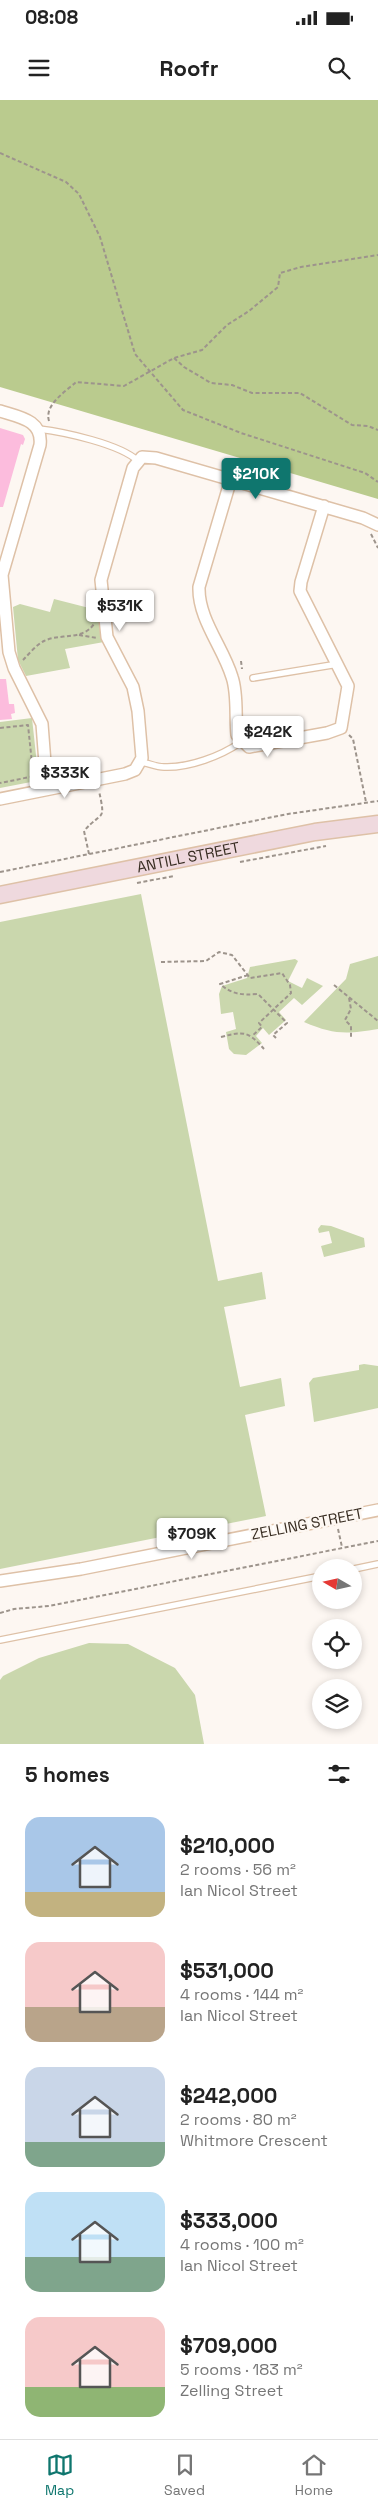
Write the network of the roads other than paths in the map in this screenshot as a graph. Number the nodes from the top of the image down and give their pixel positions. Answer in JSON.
{"nodes":[{"id":1,"x":0,"y":411,"type":"edge"},
{"id":2,"x":39,"y":429,"type":"junction"},
{"id":3,"x":138,"y":461,"type":"junction"},
{"id":4,"x":231,"y":479,"type":"junction"},
{"id":5,"x":324,"y":506,"type":"junction"},
{"id":6,"x":374,"y":529,"type":"edge"},
{"id":7,"x":1,"y":575,"type":"edge"},
{"id":8,"x":338,"y":664,"type":"junction"},
{"id":9,"x":253,"y":678,"type":"dead end"},
{"id":10,"x":241,"y":742,"type":"junction"},
{"id":11,"x":141,"y":762,"type":"junction"},
{"id":12,"x":47,"y":789,"type":"junction"},
{"id":13,"x":0,"y":799,"type":"edge"},
{"id":14,"x":378,"y":824,"type":"edge"},
{"id":15,"x":0,"y":895,"type":"edge"},
{"id":16,"x":378,"y":1510,"type":"edge"},
{"id":17,"x":378,"y":1564,"type":"edge"},
{"id":18,"x":362,"y":1567,"type":"edge"},
{"id":19,"x":312,"y":1578,"type":"edge"},
{"id":20,"x":0,"y":1581,"type":"edge"},
{"id":21,"x":0,"y":1640,"type":"edge"}],
"edges":[{"from":1,"to":2,"type":"street"},
{"from":2,"to":3,"type":"lane"},
{"from":2,"to":7,"type":"street"},
{"from":3,"to":4,"type":"street"},
{"from":3,"to":11,"type":"street"},
{"from":4,"to":5,"type":"street"},
{"from":4,"to":10,"type":"street"},
{"from":5,"to":6,"type":"street"},
{"from":5,"to":8,"type":"street"},
{"from":7,"to":12,"type":"street"},
{"from":8,"to":9,"type":"lane"},
{"from":8,"to":10,"type":"street"},
{"from":10,"to":11,"type":"lane"},
{"from":11,"to":12,"type":"street"},
{"from":12,"to":13,"type":"street"},
{"from":14,"to":15,"type":"main road","name":"ANTILL STREET"},
{"from":16,"to":20,"type":"street","name":"ZELLING STREET"},
{"from":17,"to":18,"type":"lane"},
{"from":19,"to":21,"type":"lane"}]}
